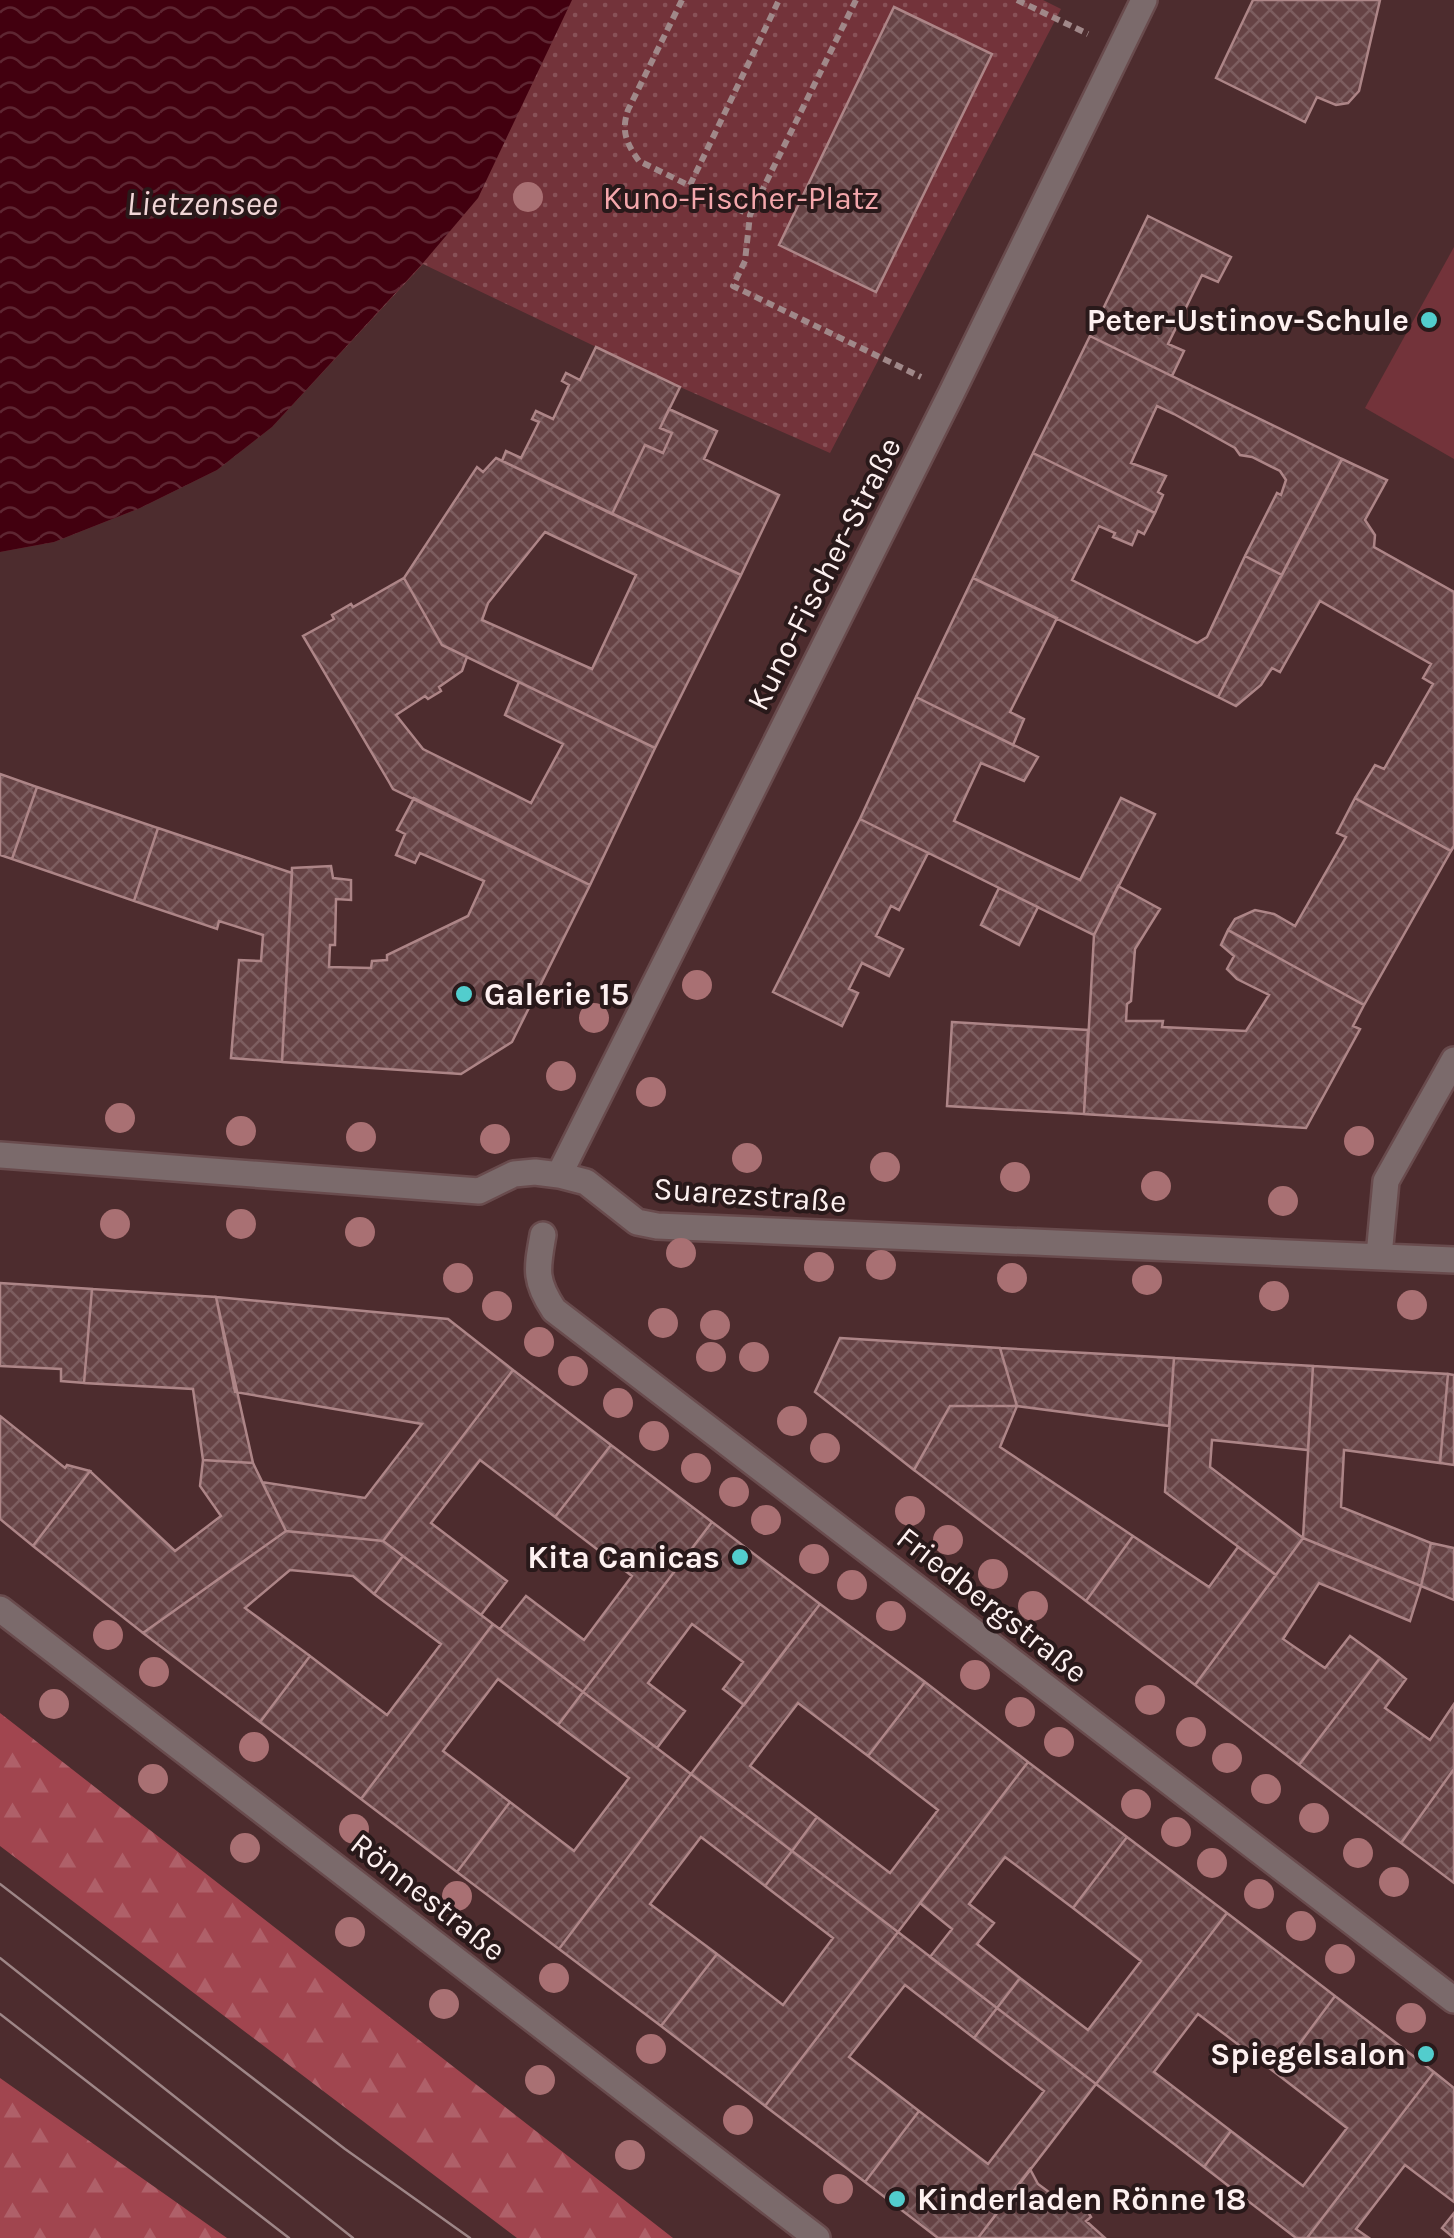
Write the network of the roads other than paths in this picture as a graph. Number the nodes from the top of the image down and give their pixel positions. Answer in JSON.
{"nodes":[{"id":1,"x":1144,"y":0,"type":"edge"},
{"id":2,"x":1454,"y":1060,"type":"edge"},
{"id":3,"x":0,"y":1155,"type":"edge"},
{"id":4,"x":560,"y":1176,"type":"junction"},
{"id":5,"x":544,"y":1235,"type":"dead end"},
{"id":6,"x":1379,"y":1256,"type":"junction"},
{"id":7,"x":1454,"y":1260,"type":"edge"},
{"id":8,"x":0,"y":1609,"type":"edge"},
{"id":9,"x":1454,"y":2000,"type":"edge"},
{"id":10,"x":816,"y":2238,"type":"edge"}],
"edges":[{"from":1,"to":4,"type":"street","name":"Kuno-Fischer-Straße"},
{"from":2,"to":6,"type":"street"},
{"from":3,"to":4,"type":"street","name":"Suarezstraße"},
{"from":4,"to":6,"type":"street","name":"Suarezstraße"},
{"from":5,"to":9,"type":"street","name":"Friedbergstraße"},
{"from":6,"to":7,"type":"street","name":"Suarezstraße"},
{"from":8,"to":10,"type":"street","name":"Rönnestraße"}]}
